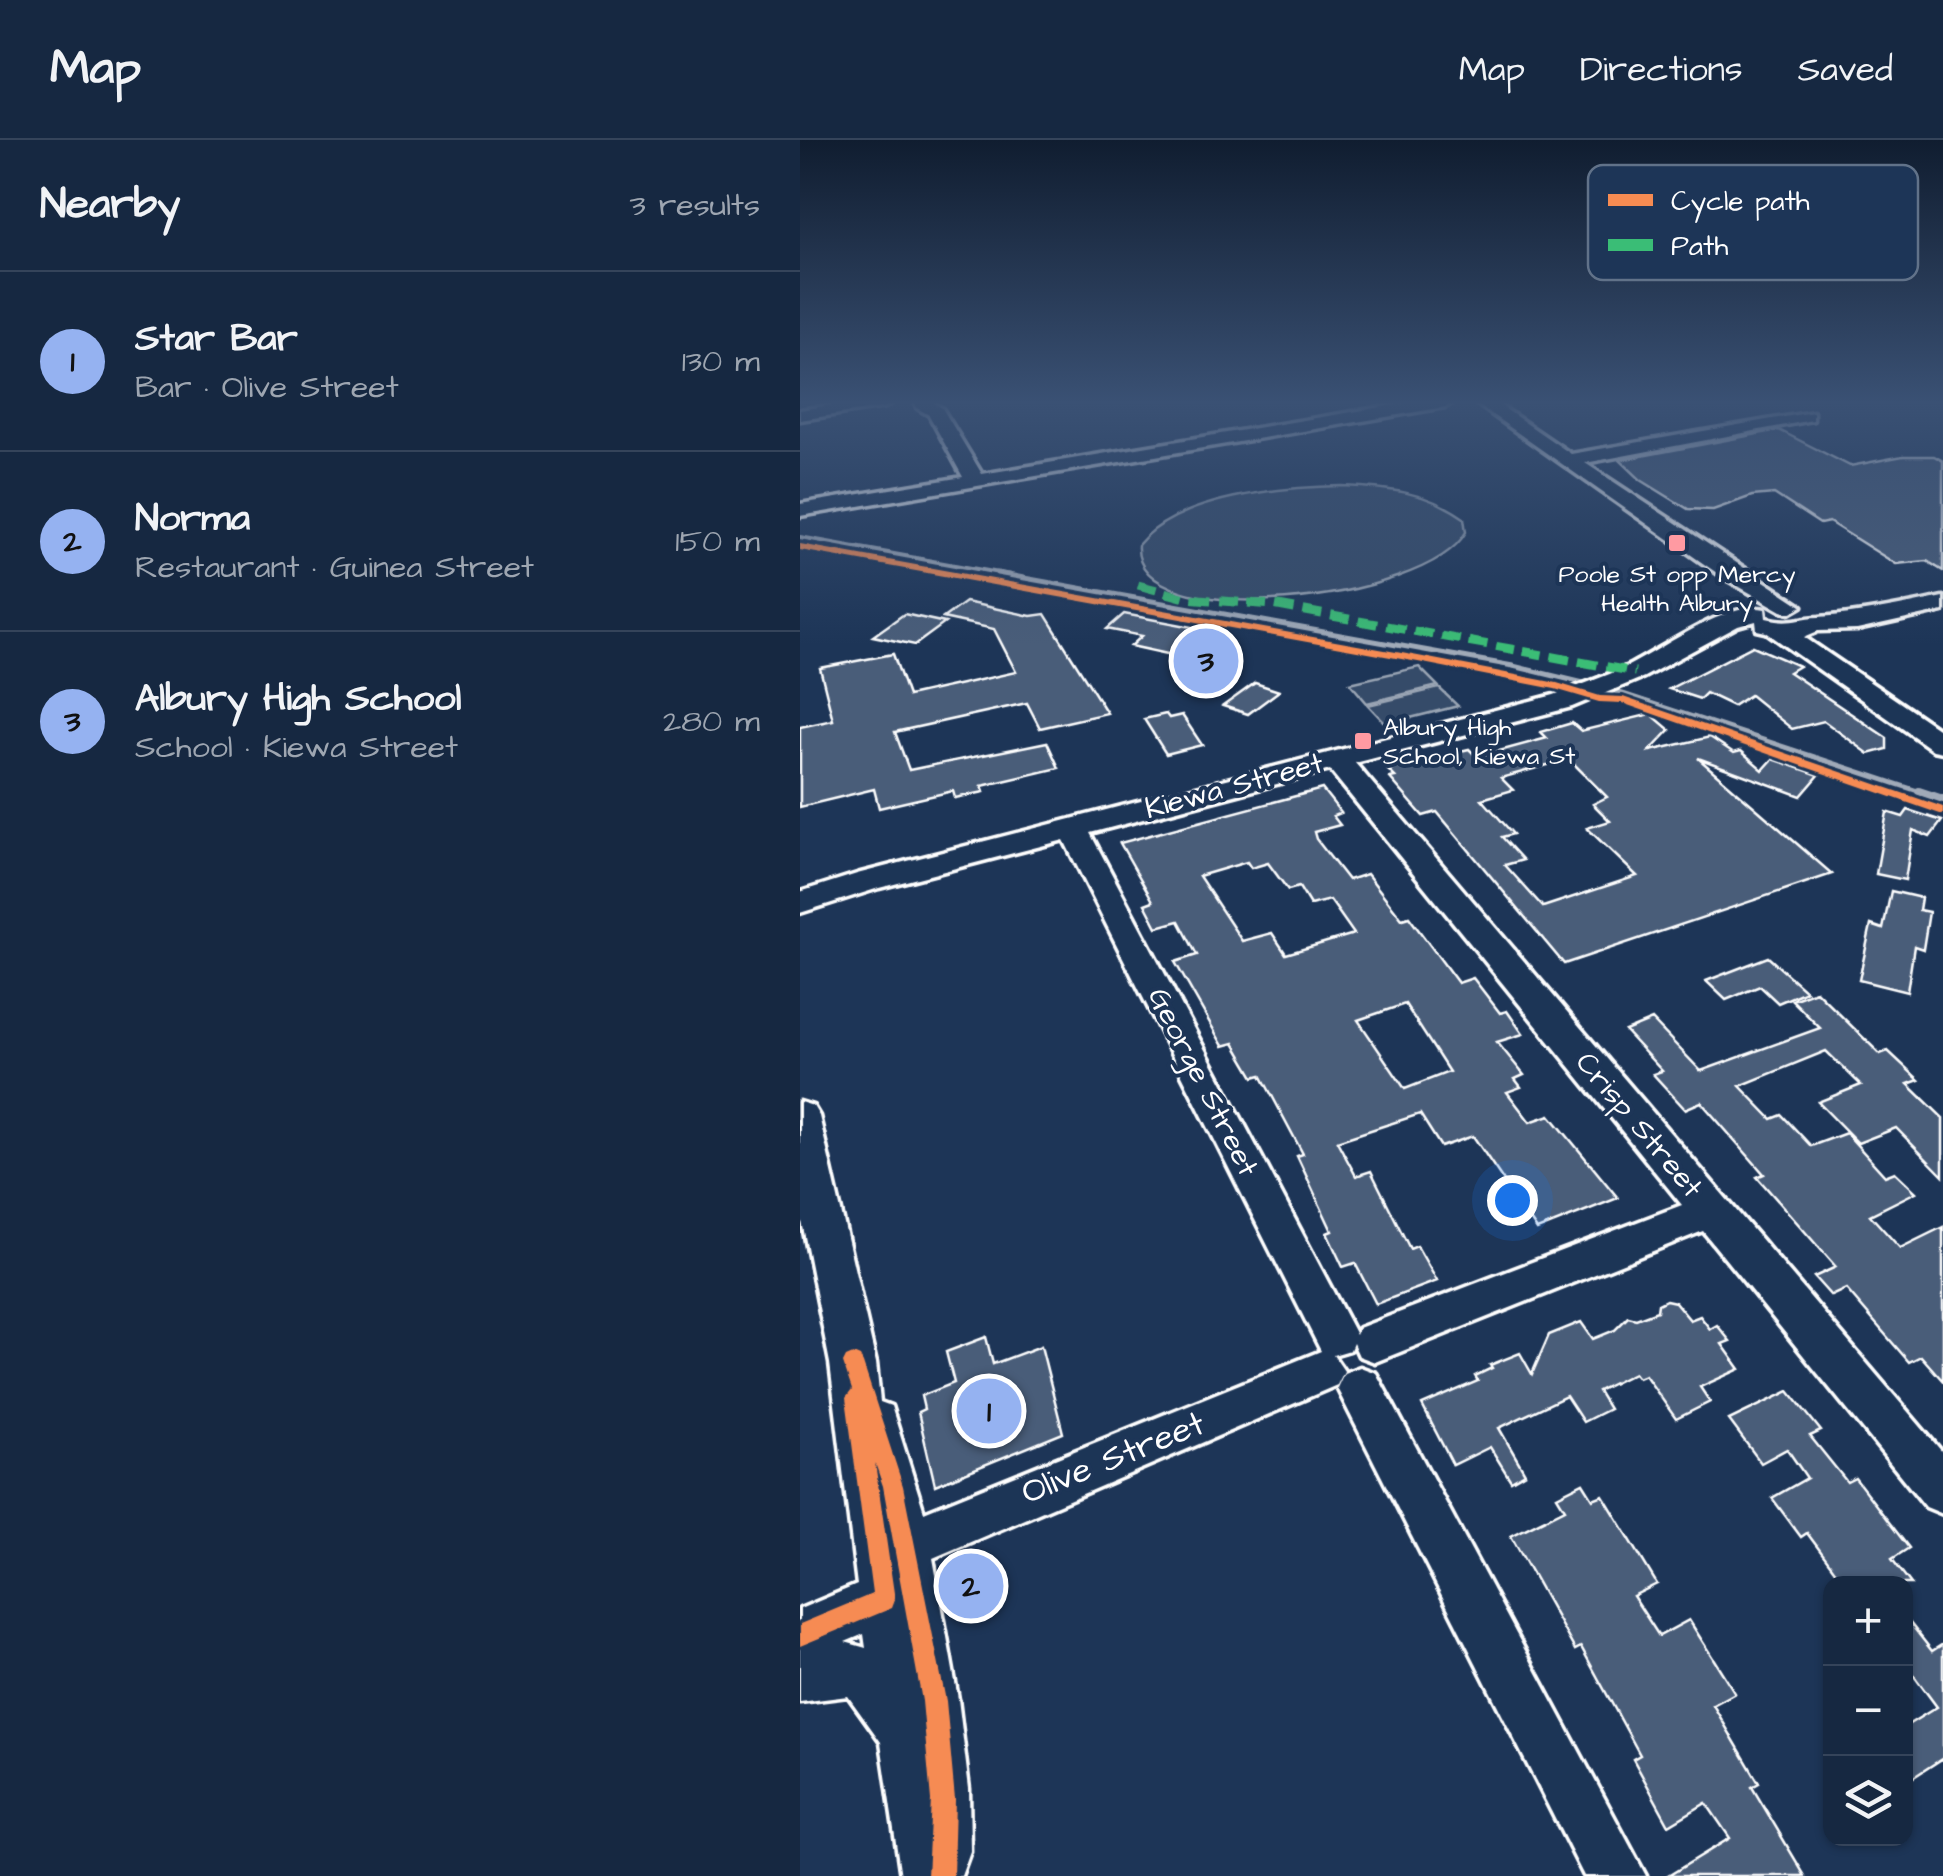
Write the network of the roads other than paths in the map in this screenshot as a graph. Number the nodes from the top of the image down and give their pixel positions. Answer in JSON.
{"nodes":[{"id":1,"x":964,"y":483,"type":"edge"},
{"id":2,"x":1602,"y":483,"type":"edge"},
{"id":3,"x":800,"y":510,"type":"edge"},
{"id":4,"x":1732,"y":572,"type":"junction"},
{"id":5,"x":1943,"y":604,"type":"edge"},
{"id":6,"x":1804,"y":618,"type":"junction"},
{"id":7,"x":1766,"y":619,"type":"junction"},
{"id":8,"x":1838,"y":670,"type":"junction"},
{"id":9,"x":1943,"y":744,"type":"edge"},
{"id":10,"x":1336,"y":759,"type":"junction"},
{"id":11,"x":1072,"y":828,"type":"junction"},
{"id":12,"x":868,"y":881,"type":"junction"},
{"id":13,"x":800,"y":892,"type":"edge"},
{"id":14,"x":800,"y":904,"type":"edge"},
{"id":15,"x":800,"y":1116,"type":"edge"},
{"id":16,"x":1711,"y":1212,"type":"junction"},
{"id":17,"x":1348,"y":1359,"type":"junction"},
{"id":18,"x":853,"y":1364,"type":"junction"},
{"id":19,"x":1935,"y":1468,"type":"edge"},
{"id":20,"x":906,"y":1544,"type":"junction"},
{"id":21,"x":884,"y":1600,"type":"junction"},
{"id":22,"x":800,"y":1634,"type":"edge"},
{"id":23,"x":927,"y":1668,"type":"junction"},
{"id":24,"x":800,"y":1675,"type":"edge"},
{"id":25,"x":908,"y":1755,"type":"junction"},
{"id":26,"x":932,"y":1876,"type":"edge"},
{"id":27,"x":940,"y":1876,"type":"edge"},
{"id":28,"x":1616,"y":1876,"type":"edge"}],
"edges":[{"from":1,"to":3,"type":"street"},
{"from":2,"to":4,"type":"street"},
{"from":4,"to":6,"type":"street"},
{"from":4,"to":7,"type":"street"},
{"from":5,"to":6,"type":"street"},
{"from":6,"to":7,"type":"street","name":"Kiewa Street"},
{"from":6,"to":8,"type":"street"},
{"from":7,"to":8,"type":"street"},
{"from":7,"to":10,"type":"street","name":"Kiewa Street"},
{"from":8,"to":9,"type":"street"},
{"from":10,"to":11,"type":"street","name":"Kiewa Street"},
{"from":10,"to":16,"type":"street","name":"Crisp Street"},
{"from":11,"to":12,"type":"street","name":"Kiewa Street"},
{"from":11,"to":17,"type":"street","name":"George Street"},
{"from":12,"to":13,"type":"street","name":"Kiewa Street"},
{"from":12,"to":14,"type":"street","name":"Kiewa Street"},
{"from":15,"to":18,"type":"street"},
{"from":16,"to":17,"type":"street","name":"Olive Street"},
{"from":16,"to":19,"type":"street","name":"Crisp Street"},
{"from":17,"to":20,"type":"street","name":"Olive Street"},
{"from":17,"to":28,"type":"street","name":"George Street"},
{"from":18,"to":20,"type":"street"},
{"from":18,"to":21,"type":"street"},
{"from":20,"to":23,"type":"street"},
{"from":21,"to":22,"type":"street"},
{"from":21,"to":23,"type":"street"},
{"from":21,"to":25,"type":"street"},
{"from":23,"to":27,"type":"street"},
{"from":24,"to":25,"type":"street"},
{"from":25,"to":26,"type":"street"}]}
